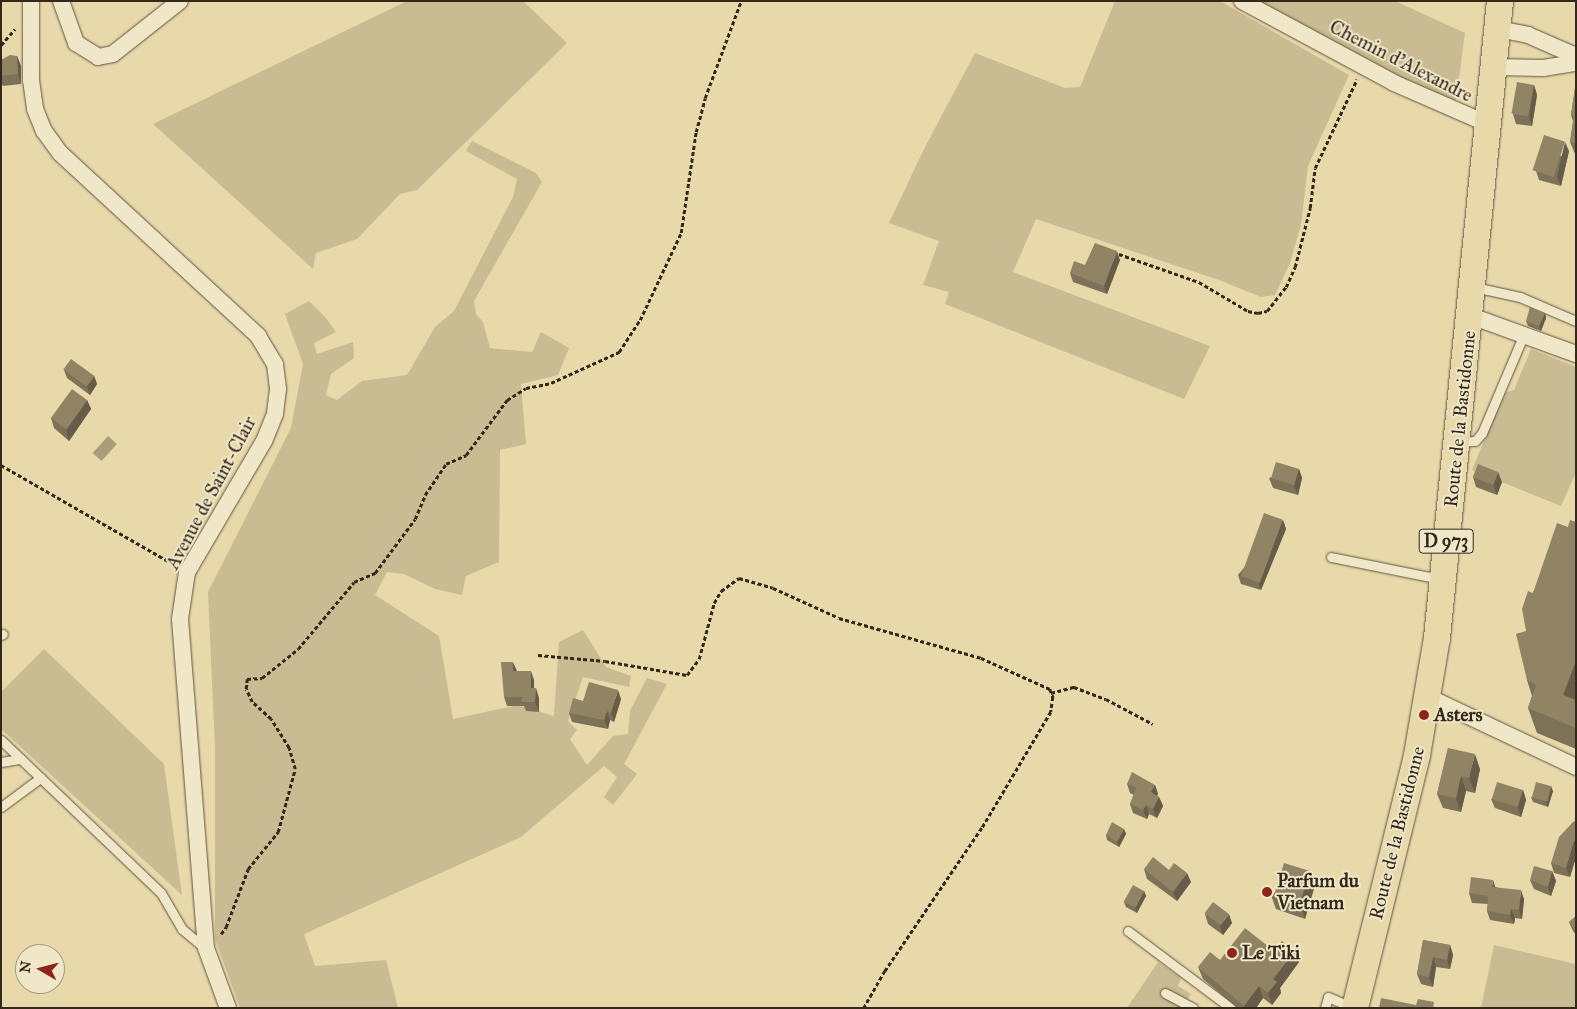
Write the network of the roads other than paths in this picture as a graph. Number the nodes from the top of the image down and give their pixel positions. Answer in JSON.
{"nodes":[{"id":1,"x":31,"y":1,"type":"edge"},
{"id":2,"x":61,"y":1,"type":"edge"},
{"id":3,"x":180,"y":1,"type":"edge"},
{"id":4,"x":1242,"y":1,"type":"edge"},
{"id":5,"x":1500,"y":1,"type":"edge"},
{"id":6,"x":1498,"y":29,"type":"junction"},
{"id":7,"x":1576,"y":56,"type":"edge"},
{"id":8,"x":1576,"y":64,"type":"edge"},
{"id":9,"x":1496,"y":67,"type":"junction"},
{"id":10,"x":1490,"y":125,"type":"junction"},
{"id":11,"x":1474,"y":287,"type":"junction"},
{"id":12,"x":1471,"y":316,"type":"junction"},
{"id":13,"x":1576,"y":321,"type":"edge"},
{"id":14,"x":1524,"y":334,"type":"junction"},
{"id":15,"x":1576,"y":354,"type":"edge"},
{"id":16,"x":1456,"y":442,"type":"junction"},
{"id":17,"x":1331,"y":557,"type":"dead end"},
{"id":18,"x":1442,"y":580,"type":"junction"},
{"id":19,"x":1428,"y":697,"type":"junction"},
{"id":20,"x":1,"y":740,"type":"edge"},
{"id":21,"x":21,"y":759,"type":"junction"},
{"id":22,"x":1,"y":762,"type":"edge"},
{"id":23,"x":1576,"y":767,"type":"edge"},
{"id":24,"x":40,"y":778,"type":"junction"},
{"id":25,"x":1,"y":807,"type":"edge"},
{"id":26,"x":1128,"y":931,"type":"dead end"},
{"id":27,"x":206,"y":948,"type":"junction"},
{"id":28,"x":1165,"y":993,"type":"dead end"},
{"id":29,"x":228,"y":1008,"type":"edge"},
{"id":30,"x":1193,"y":1008,"type":"edge"},
{"id":31,"x":1231,"y":1008,"type":"edge"},
{"id":32,"x":1325,"y":1008,"type":"edge"},
{"id":33,"x":1354,"y":1008,"type":"edge"}],
"edges":[{"from":1,"to":27,"type":"street","name":"Avenue de Saint-Clair"},
{"from":2,"to":3,"type":"street"},
{"from":4,"to":10,"type":"street","name":"Chemin d'Alexandre"},
{"from":5,"to":6,"type":"main road","name":"Route de la Bastidonne","number":"D 973"},
{"from":6,"to":7,"type":"street"},
{"from":6,"to":9,"type":"main road","name":"Route de la Bastidonne","number":"D 973"},
{"from":8,"to":9,"type":"street"},
{"from":9,"to":10,"type":"main road","name":"Route de la Bastidonne","number":"D 973"},
{"from":10,"to":11,"type":"main road","name":"Route de la Bastidonne","number":"D 973"},
{"from":11,"to":12,"type":"main road","name":"Route de la Bastidonne","number":"D 973"},
{"from":11,"to":13,"type":"lane"},
{"from":12,"to":14,"type":"street"},
{"from":12,"to":16,"type":"main road","name":"Route de la Bastidonne","number":"D 973"},
{"from":14,"to":15,"type":"street"},
{"from":14,"to":16,"type":"lane"},
{"from":16,"to":18,"type":"main road","name":"Route de la Bastidonne","number":"D 973"},
{"from":17,"to":18,"type":"lane"},
{"from":18,"to":19,"type":"main road","name":"Route de la Bastidonne","number":"D 973"},
{"from":19,"to":23,"type":"street"},
{"from":19,"to":33,"type":"main road","name":"Route de la Bastidonne","number":"D 973"},
{"from":20,"to":21,"type":"lane"},
{"from":21,"to":22,"type":"lane"},
{"from":21,"to":24,"type":"lane"},
{"from":24,"to":25,"type":"lane"},
{"from":24,"to":27,"type":"lane"},
{"from":26,"to":31,"type":"lane"},
{"from":27,"to":29,"type":"street","name":"Avenue de Saint-Clair"},
{"from":28,"to":30,"type":"lane"},
{"from":32,"to":33,"type":"lane"}]}
